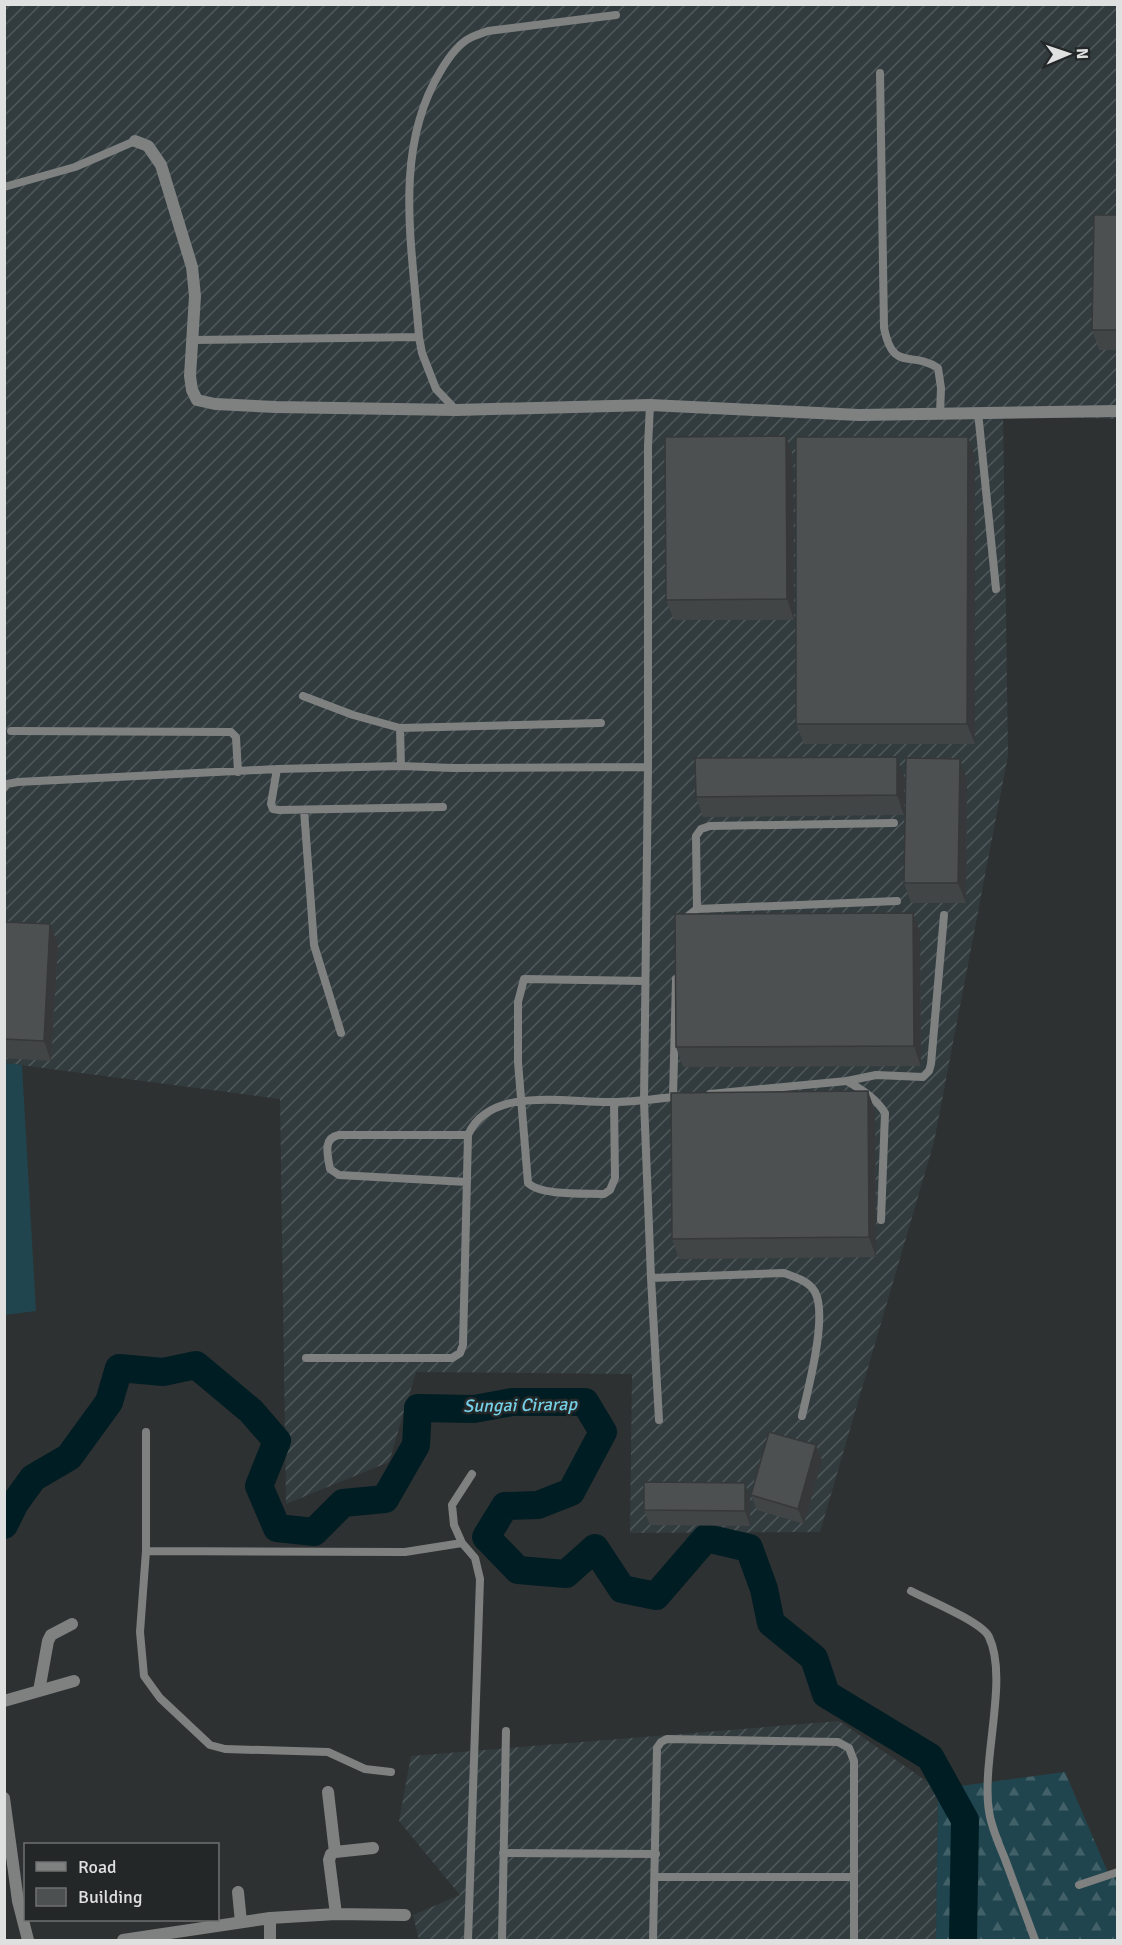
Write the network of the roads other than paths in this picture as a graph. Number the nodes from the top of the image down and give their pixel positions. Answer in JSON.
{"nodes":[{"id":1,"x":616,"y":15,"type":"dead end"},
{"id":2,"x":880,"y":73,"type":"dead end"},
{"id":3,"x":135,"y":141,"type":"joint"},
{"id":4,"x":4,"y":187,"type":"edge"},
{"id":5,"x":419,"y":337,"type":"junction"},
{"id":6,"x":192,"y":340,"type":"junction"},
{"id":7,"x":650,"y":405,"type":"junction"},
{"id":8,"x":456,"y":410,"type":"junction"},
{"id":9,"x":1118,"y":411,"type":"edge"},
{"id":10,"x":978,"y":412,"type":"junction"},
{"id":11,"x":940,"y":414,"type":"junction"},
{"id":12,"x":996,"y":589,"type":"dead end"},
{"id":13,"x":303,"y":696,"type":"dead end"},
{"id":14,"x":601,"y":723,"type":"dead end"},
{"id":15,"x":400,"y":728,"type":"junction"},
{"id":16,"x":11,"y":732,"type":"dead end"},
{"id":17,"x":401,"y":766,"type":"junction"},
{"id":18,"x":648,"y":767,"type":"junction"},
{"id":19,"x":277,"y":769,"type":"junction"},
{"id":20,"x":238,"y":772,"type":"junction"},
{"id":21,"x":4,"y":788,"type":"edge"},
{"id":22,"x":443,"y":807,"type":"dead end"},
{"id":23,"x":304,"y":810,"type":"junction"},
{"id":24,"x":894,"y":823,"type":"dead end"},
{"id":25,"x":897,"y":902,"type":"dead end"},
{"id":26,"x":697,"y":909,"type":"junction"},
{"id":27,"x":944,"y":915,"type":"dead end"},
{"id":28,"x":680,"y":926,"type":"edge"},
{"id":29,"x":676,"y":971,"type":"edge"},
{"id":30,"x":645,"y":981,"type":"junction"},
{"id":31,"x":341,"y":1033,"type":"dead end"},
{"id":32,"x":847,"y":1081,"type":"junction"},
{"id":33,"x":696,"y":1095,"type":"edge"},
{"id":34,"x":684,"y":1096,"type":"edge"},
{"id":35,"x":673,"y":1097,"type":"junction"},
{"id":36,"x":521,"y":1101,"type":"junction"},
{"id":37,"x":644,"y":1101,"type":"junction"},
{"id":38,"x":614,"y":1102,"type":"junction"},
{"id":39,"x":468,"y":1135,"type":"junction"},
{"id":40,"x":467,"y":1182,"type":"junction"},
{"id":41,"x":881,"y":1220,"type":"dead end"},
{"id":42,"x":651,"y":1278,"type":"junction"},
{"id":43,"x":306,"y":1358,"type":"dead end"},
{"id":44,"x":802,"y":1416,"type":"dead end"},
{"id":45,"x":659,"y":1420,"type":"dead end"},
{"id":46,"x":146,"y":1432,"type":"dead end"},
{"id":47,"x":472,"y":1473,"type":"dead end"},
{"id":48,"x":462,"y":1543,"type":"junction"},
{"id":49,"x":146,"y":1551,"type":"junction"},
{"id":50,"x":911,"y":1591,"type":"dead end"},
{"id":51,"x":72,"y":1624,"type":"dead end"},
{"id":52,"x":74,"y":1681,"type":"dead end"},
{"id":53,"x":39,"y":1691,"type":"junction"},
{"id":54,"x":4,"y":1701,"type":"edge"},
{"id":55,"x":506,"y":1731,"type":"dead end"},
{"id":56,"x":391,"y":1772,"type":"dead end"},
{"id":57,"x":328,"y":1792,"type":"dead end"},
{"id":58,"x":4,"y":1798,"type":"edge"},
{"id":59,"x":373,"y":1848,"type":"dead end"},
{"id":60,"x":335,"y":1852,"type":"junction"},
{"id":61,"x":503,"y":1853,"type":"junction"},
{"id":62,"x":656,"y":1854,"type":"junction"},
{"id":63,"x":1118,"y":1872,"type":"edge"},
{"id":64,"x":655,"y":1877,"type":"junction"},
{"id":65,"x":853,"y":1877,"type":"junction"},
{"id":66,"x":1079,"y":1885,"type":"dead end"},
{"id":67,"x":238,"y":1892,"type":"dead end"},
{"id":68,"x":336,"y":1914,"type":"junction"},
{"id":69,"x":405,"y":1915,"type":"dead end"},
{"id":70,"x":270,"y":1918,"type":"junction"},
{"id":71,"x":241,"y":1922,"type":"junction"},
{"id":72,"x":148,"y":1939,"type":"edge"},
{"id":73,"x":28,"y":1941,"type":"edge"},
{"id":74,"x":123,"y":1941,"type":"edge"},
{"id":75,"x":270,"y":1941,"type":"edge"},
{"id":76,"x":468,"y":1941,"type":"edge"},
{"id":77,"x":502,"y":1941,"type":"edge"},
{"id":78,"x":653,"y":1941,"type":"edge"},
{"id":79,"x":854,"y":1941,"type":"edge"},
{"id":80,"x":1035,"y":1941,"type":"edge"}],
"edges":[{"from":1,"to":5,"type":"lane"},
{"from":2,"to":11,"type":"lane"},
{"from":3,"to":4,"type":"lane"},
{"from":3,"to":6,"type":"street"},
{"from":5,"to":6,"type":"lane"},
{"from":5,"to":8,"type":"lane"},
{"from":6,"to":8,"type":"street"},
{"from":7,"to":8,"type":"street"},
{"from":7,"to":11,"type":"street"},
{"from":7,"to":18,"type":"lane"},
{"from":9,"to":10,"type":"street"},
{"from":10,"to":11,"type":"street"},
{"from":10,"to":12,"type":"lane"},
{"from":13,"to":15,"type":"lane"},
{"from":14,"to":15,"type":"lane"},
{"from":15,"to":17,"type":"lane"},
{"from":16,"to":20,"type":"lane"},
{"from":17,"to":18,"type":"lane"},
{"from":17,"to":19,"type":"lane"},
{"from":18,"to":30,"type":"lane"},
{"from":19,"to":20,"type":"lane"},
{"from":19,"to":23,"type":"lane"},
{"from":20,"to":21,"type":"lane"},
{"from":22,"to":23,"type":"lane"},
{"from":23,"to":31,"type":"lane"},
{"from":24,"to":26,"type":"lane"},
{"from":25,"to":26,"type":"lane"},
{"from":26,"to":28,"type":"lane"},
{"from":27,"to":32,"type":"lane"},
{"from":29,"to":35,"type":"lane"},
{"from":30,"to":36,"type":"lane"},
{"from":30,"to":37,"type":"lane"},
{"from":32,"to":33,"type":"lane"},
{"from":32,"to":41,"type":"lane"},
{"from":34,"to":35,"type":"lane"},
{"from":35,"to":37,"type":"lane"},
{"from":36,"to":38,"type":"lane"},
{"from":36,"to":38,"type":"lane"},
{"from":36,"to":39,"type":"lane"},
{"from":37,"to":38,"type":"lane"},
{"from":37,"to":42,"type":"lane"},
{"from":39,"to":40,"type":"lane"},
{"from":39,"to":40,"type":"lane"},
{"from":40,"to":43,"type":"lane"},
{"from":42,"to":44,"type":"lane"},
{"from":42,"to":45,"type":"lane"},
{"from":46,"to":49,"type":"lane"},
{"from":47,"to":48,"type":"lane"},
{"from":48,"to":49,"type":"lane"},
{"from":48,"to":76,"type":"lane"},
{"from":49,"to":56,"type":"lane"},
{"from":50,"to":80,"type":"lane"},
{"from":51,"to":53,"type":"street"},
{"from":52,"to":53,"type":"street"},
{"from":53,"to":54,"type":"street"},
{"from":55,"to":61,"type":"lane"},
{"from":57,"to":60,"type":"street"},
{"from":58,"to":73,"type":"street"},
{"from":59,"to":60,"type":"street"},
{"from":60,"to":68,"type":"street"},
{"from":61,"to":62,"type":"lane"},
{"from":61,"to":77,"type":"lane"},
{"from":62,"to":64,"type":"lane"},
{"from":62,"to":65,"type":"lane"},
{"from":63,"to":66,"type":"lane"},
{"from":64,"to":65,"type":"lane"},
{"from":64,"to":78,"type":"lane"},
{"from":65,"to":79,"type":"lane"},
{"from":67,"to":71,"type":"street"},
{"from":68,"to":69,"type":"street"},
{"from":68,"to":70,"type":"street"},
{"from":70,"to":71,"type":"street"},
{"from":70,"to":75,"type":"street"},
{"from":71,"to":72,"type":"street"},
{"from":72,"to":74,"type":"street"}]}
